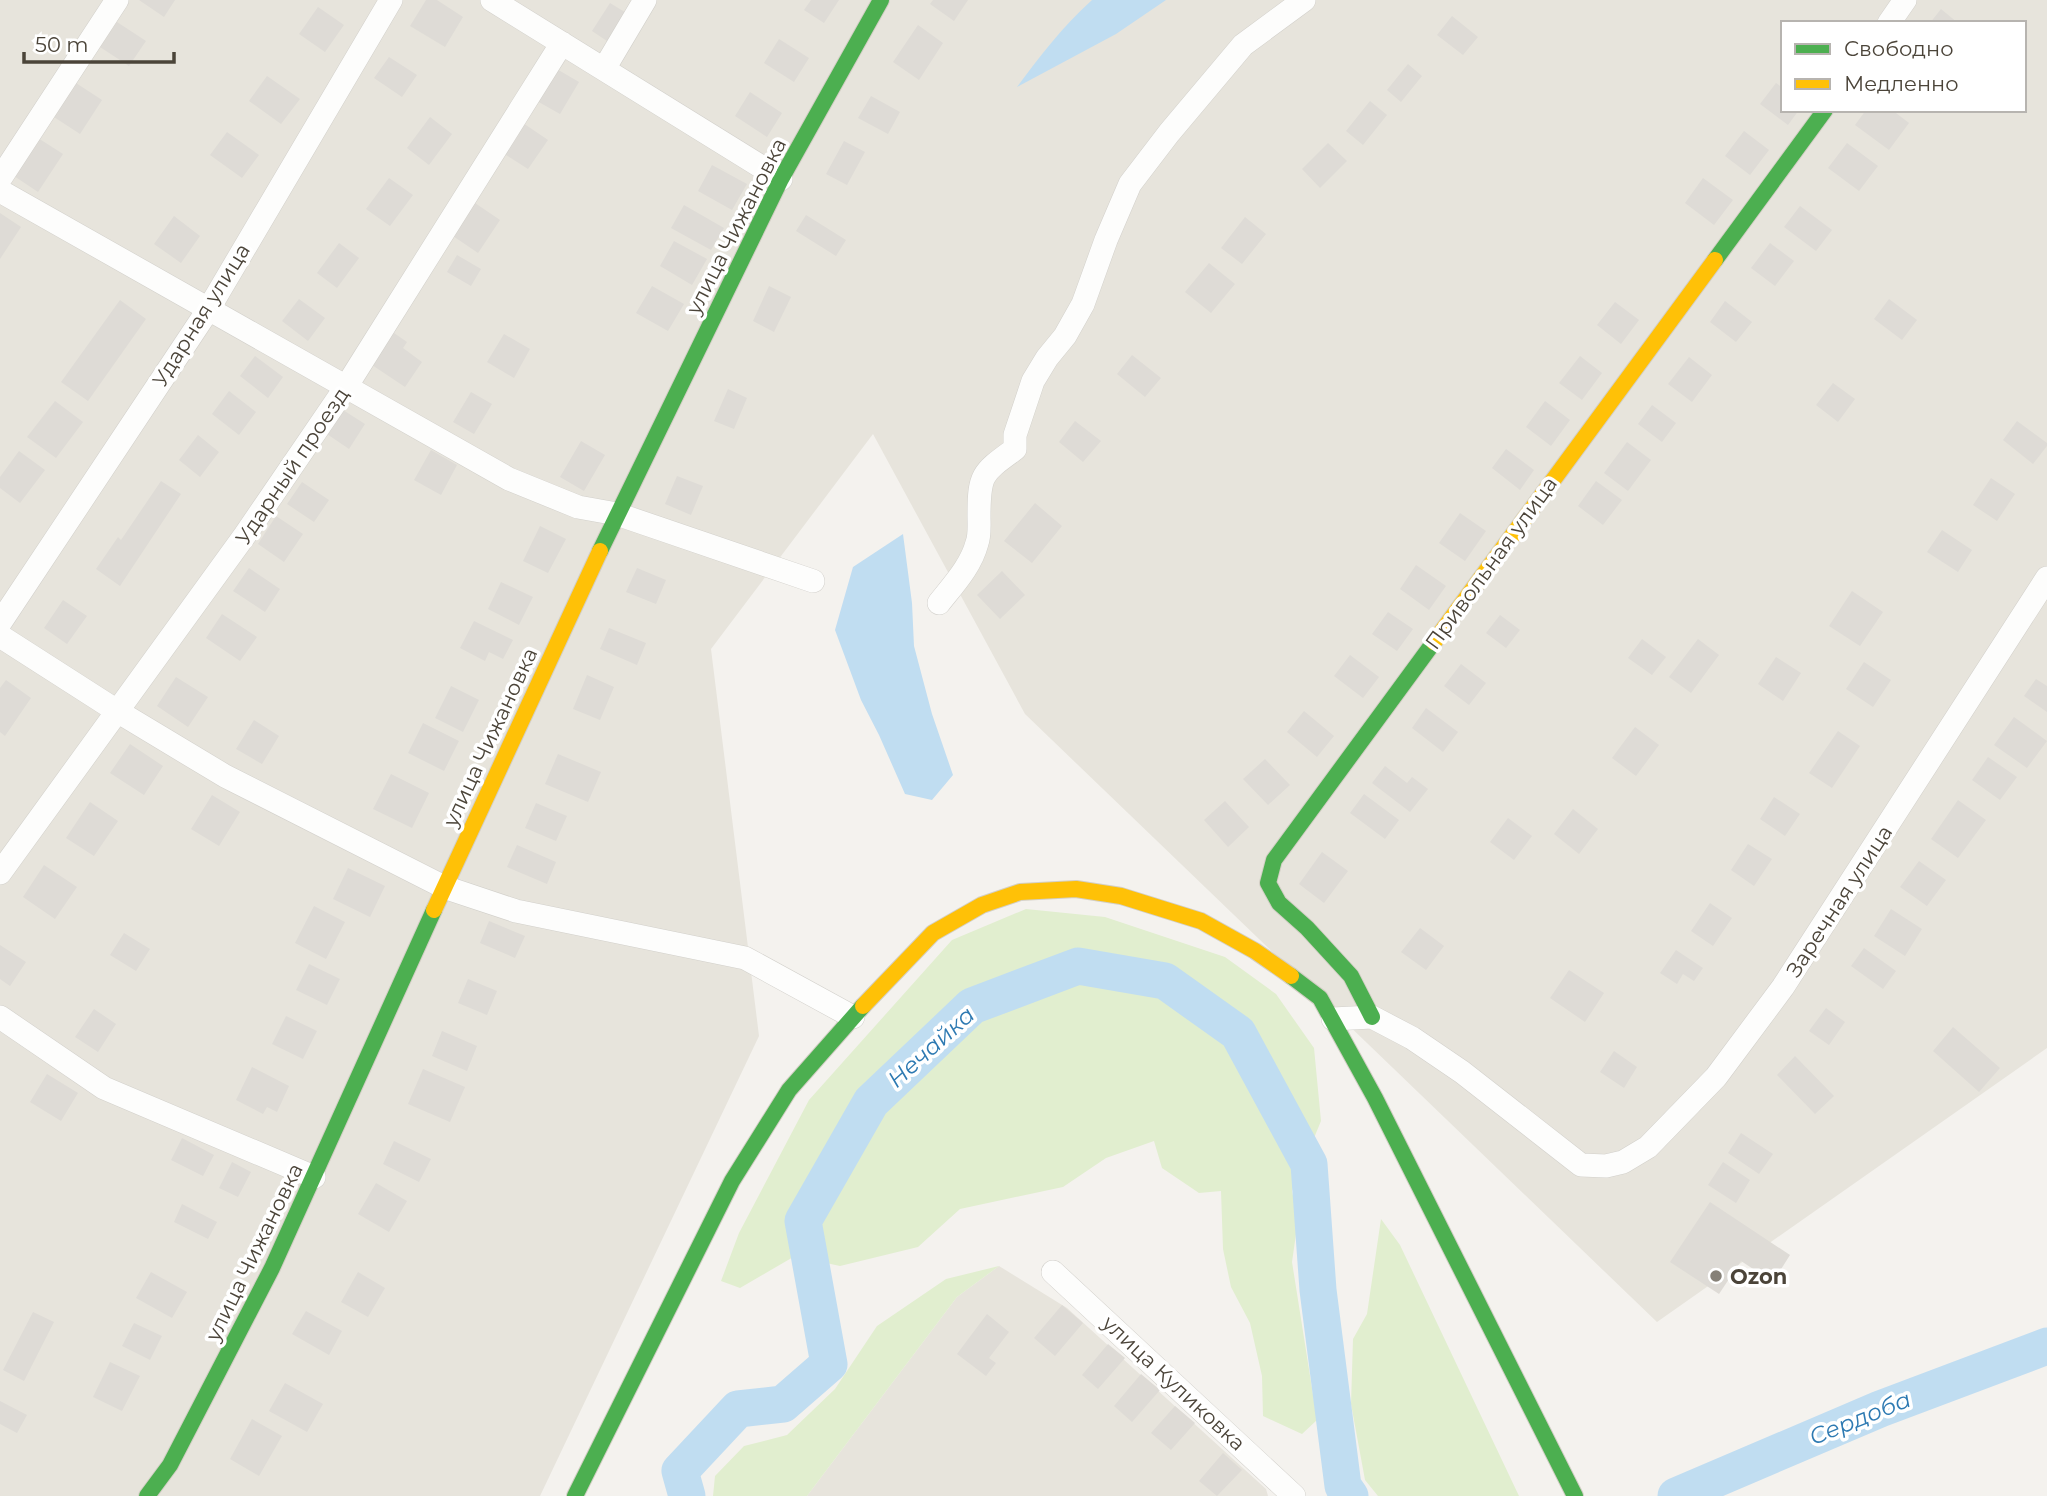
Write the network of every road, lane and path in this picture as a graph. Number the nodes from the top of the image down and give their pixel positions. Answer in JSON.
{"nodes":[{"id":1,"x":117,"y":0,"type":"edge"},
{"id":2,"x":391,"y":0,"type":"edge"},
{"id":3,"x":492,"y":0,"type":"edge"},
{"id":4,"x":645,"y":0,"type":"edge"},
{"id":5,"x":881,"y":0,"type":"edge"},
{"id":6,"x":1304,"y":0,"type":"edge"},
{"id":7,"x":1905,"y":0,"type":"edge"},
{"id":8,"x":1890,"y":21,"type":"edge"},
{"id":9,"x":562,"y":43,"type":"junction"},
{"id":10,"x":604,"y":69,"type":"junction"},
{"id":11,"x":1824,"y":112,"type":"edge"},
{"id":12,"x":0,"y":179,"type":"edge"},
{"id":13,"x":781,"y":179,"type":"junction"},
{"id":14,"x":0,"y":191,"type":"edge"},
{"id":15,"x":208,"y":310,"type":"junction"},
{"id":16,"x":346,"y":387,"type":"junction"},
{"id":17,"x":617,"y":514,"type":"junction"},
{"id":18,"x":2047,"y":578,"type":"edge"},
{"id":19,"x":813,"y":580,"type":"dead end"},
{"id":20,"x":939,"y":603,"type":"dead end"},
{"id":21,"x":0,"y":623,"type":"edge"},
{"id":22,"x":0,"y":636,"type":"edge"},
{"id":23,"x":117,"y":711,"type":"junction"},
{"id":24,"x":0,"y":873,"type":"edge"},
{"id":25,"x":444,"y":887,"type":"junction"},
{"id":26,"x":0,"y":1017,"type":"edge"},
{"id":27,"x":853,"y":1017,"type":"junction"},
{"id":28,"x":1372,"y":1017,"type":"junction"},
{"id":29,"x":1333,"y":1019,"type":"junction"},
{"id":30,"x":314,"y":1177,"type":"junction"},
{"id":31,"x":1053,"y":1272,"type":"dead end"},
{"id":32,"x":147,"y":1496,"type":"edge"},
{"id":33,"x":575,"y":1496,"type":"edge"},
{"id":34,"x":1294,"y":1496,"type":"edge"},
{"id":35,"x":1574,"y":1496,"type":"edge"}],
"edges":[{"from":1,"to":12,"type":"street"},
{"from":2,"to":15,"type":"street","name":"Ударная улица"},
{"from":3,"to":9,"type":"street"},
{"from":4,"to":10,"type":"street"},
{"from":5,"to":13,"type":"street","name":"улица Чижановка"},
{"from":6,"to":20,"type":"street"},
{"from":7,"to":8,"type":"street"},
{"from":9,"to":10,"type":"street"},
{"from":9,"to":16,"type":"street","name":"Ударный проезд"},
{"from":10,"to":13,"type":"street"},
{"from":11,"to":28,"type":"street","name":"Привольная улица"},
{"from":13,"to":17,"type":"street","name":"улица Чижановка"},
{"from":14,"to":15,"type":"street"},
{"from":15,"to":16,"type":"street"},
{"from":15,"to":21,"type":"street","name":"Ударная улица"},
{"from":16,"to":17,"type":"street"},
{"from":16,"to":23,"type":"street","name":"Ударный проезд"},
{"from":17,"to":19,"type":"street"},
{"from":17,"to":25,"type":"street","name":"улица Чижановка"},
{"from":18,"to":28,"type":"street","name":"Заречная улица"},
{"from":22,"to":23,"type":"street"},
{"from":23,"to":24,"type":"street","name":"Ударный проезд"},
{"from":23,"to":25,"type":"street"},
{"from":25,"to":27,"type":"street"},
{"from":25,"to":30,"type":"street","name":"улица Чижановка"},
{"from":26,"to":30,"type":"street"},
{"from":27,"to":29,"type":"street"},
{"from":27,"to":33,"type":"street"},
{"from":28,"to":29,"type":"street"},
{"from":29,"to":35,"type":"street"},
{"from":30,"to":32,"type":"street","name":"улица Чижановка"},
{"from":31,"to":34,"type":"street","name":"улица Куликовка"}]}
